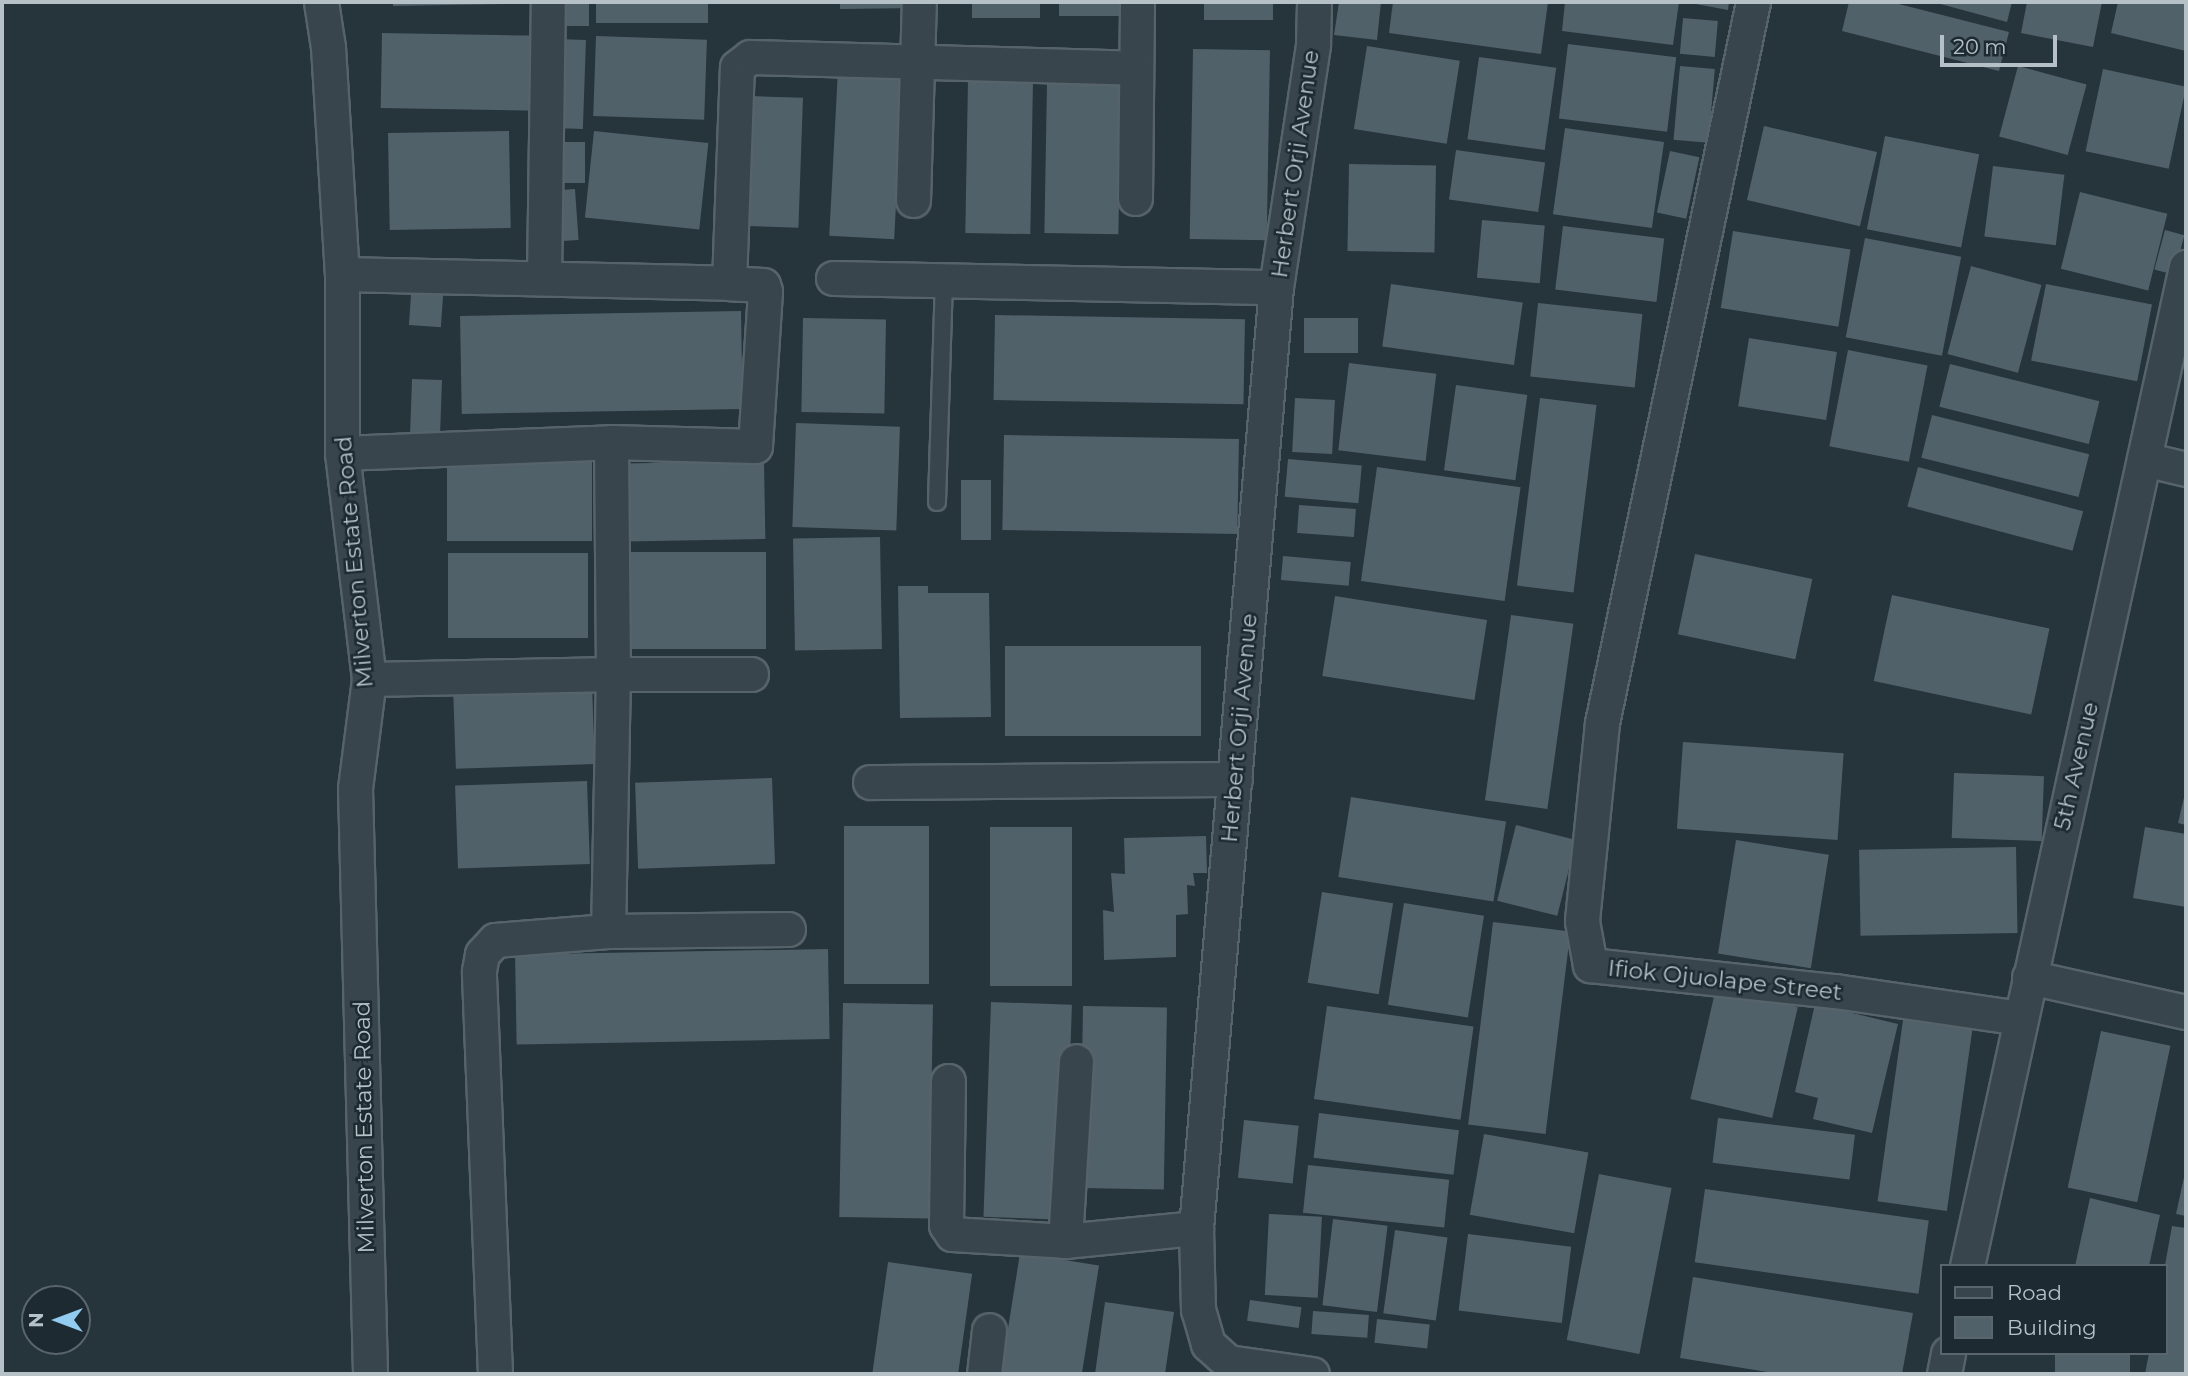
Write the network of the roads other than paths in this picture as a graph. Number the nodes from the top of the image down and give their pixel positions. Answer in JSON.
{"nodes":[{"id":1,"x":321,"y":2,"type":"edge"},
{"id":2,"x":548,"y":2,"type":"edge"},
{"id":3,"x":919,"y":2,"type":"edge"},
{"id":4,"x":1137,"y":2,"type":"edge"},
{"id":5,"x":1314,"y":2,"type":"edge"},
{"id":6,"x":1752,"y":2,"type":"edge"},
{"id":7,"x":919,"y":62,"type":"junction"},
{"id":8,"x":1136,"y":68,"type":"junction"},
{"id":9,"x":1135,"y":198,"type":"dead end"},
{"id":10,"x":913,"y":200,"type":"dead end"},
{"id":11,"x":2186,"y":267,"type":"edge"},
{"id":12,"x":342,"y":274,"type":"junction"},
{"id":13,"x":544,"y":278,"type":"junction"},
{"id":14,"x":833,"y":278,"type":"dead end"},
{"id":15,"x":944,"y":280,"type":"junction"},
{"id":16,"x":729,"y":283,"type":"junction"},
{"id":17,"x":1276,"y":287,"type":"junction"},
{"id":18,"x":611,"y":442,"type":"junction"},
{"id":19,"x":342,"y":453,"type":"junction"},
{"id":20,"x":2144,"y":459,"type":"junction"},
{"id":21,"x":2186,"y":469,"type":"edge"},
{"id":22,"x":937,"y":502,"type":"dead end"},
{"id":23,"x":613,"y":674,"type":"junction"},
{"id":24,"x":751,"y":674,"type":"dead end"},
{"id":25,"x":369,"y":679,"type":"junction"},
{"id":26,"x":1235,"y":779,"type":"junction"},
{"id":27,"x":870,"y":782,"type":"dead end"},
{"id":28,"x":788,"y":929,"type":"dead end"},
{"id":29,"x":608,"y":931,"type":"junction"},
{"id":30,"x":2029,"y":977,"type":"junction"},
{"id":31,"x":2186,"y":1012,"type":"edge"},
{"id":32,"x":2020,"y":1018,"type":"junction"},
{"id":33,"x":1076,"y":1061,"type":"dead end"},
{"id":34,"x":948,"y":1081,"type":"dead end"},
{"id":35,"x":1196,"y":1228,"type":"junction"},
{"id":36,"x":1065,"y":1241,"type":"junction"},
{"id":37,"x":1967,"y":1264,"type":"edge"},
{"id":38,"x":989,"y":1330,"type":"dead end"},
{"id":39,"x":1948,"y":1355,"type":"edge"},
{"id":40,"x":370,"y":1374,"type":"edge"},
{"id":41,"x":495,"y":1374,"type":"edge"},
{"id":42,"x":984,"y":1374,"type":"edge"},
{"id":43,"x":1312,"y":1374,"type":"edge"},
{"id":44,"x":1944,"y":1374,"type":"edge"}],
"edges":[{"from":1,"to":12,"type":"street","name":"Milverton Estate Road"},
{"from":2,"to":13,"type":"street"},
{"from":3,"to":7,"type":"street"},
{"from":4,"to":8,"type":"street"},
{"from":5,"to":17,"type":"street","name":"Herbert Orji Avenue"},
{"from":6,"to":32,"type":"street","name":"Ifiok Ojuolape Street"},
{"from":7,"to":8,"type":"street"},
{"from":7,"to":10,"type":"street"},
{"from":7,"to":16,"type":"street"},
{"from":8,"to":9,"type":"street"},
{"from":11,"to":20,"type":"street","name":"5th Avenue"},
{"from":12,"to":13,"type":"street"},
{"from":12,"to":19,"type":"street","name":"Milverton Estate Road"},
{"from":13,"to":16,"type":"street"},
{"from":14,"to":15,"type":"street"},
{"from":15,"to":17,"type":"street"},
{"from":15,"to":22,"type":"lane"},
{"from":16,"to":18,"type":"street"},
{"from":17,"to":26,"type":"street","name":"Herbert Orji Avenue"},
{"from":18,"to":19,"type":"street"},
{"from":18,"to":23,"type":"street"},
{"from":19,"to":25,"type":"street","name":"Milverton Estate Road"},
{"from":20,"to":21,"type":"street"},
{"from":20,"to":30,"type":"street","name":"5th Avenue"},
{"from":23,"to":24,"type":"street"},
{"from":23,"to":25,"type":"street"},
{"from":23,"to":29,"type":"street"},
{"from":25,"to":40,"type":"street","name":"Milverton Estate Road"},
{"from":26,"to":27,"type":"street"},
{"from":26,"to":35,"type":"street","name":"Herbert Orji Avenue"},
{"from":28,"to":29,"type":"street"},
{"from":29,"to":41,"type":"street"},
{"from":30,"to":31,"type":"street"},
{"from":30,"to":32,"type":"street","name":"5th Avenue"},
{"from":32,"to":37,"type":"street","name":"5th Avenue"},
{"from":33,"to":36,"type":"street"},
{"from":34,"to":36,"type":"street"},
{"from":35,"to":36,"type":"street"},
{"from":35,"to":43,"type":"street","name":"Herbert Orji Avenue"},
{"from":38,"to":42,"type":"street"},
{"from":39,"to":44,"type":"street"}]}
